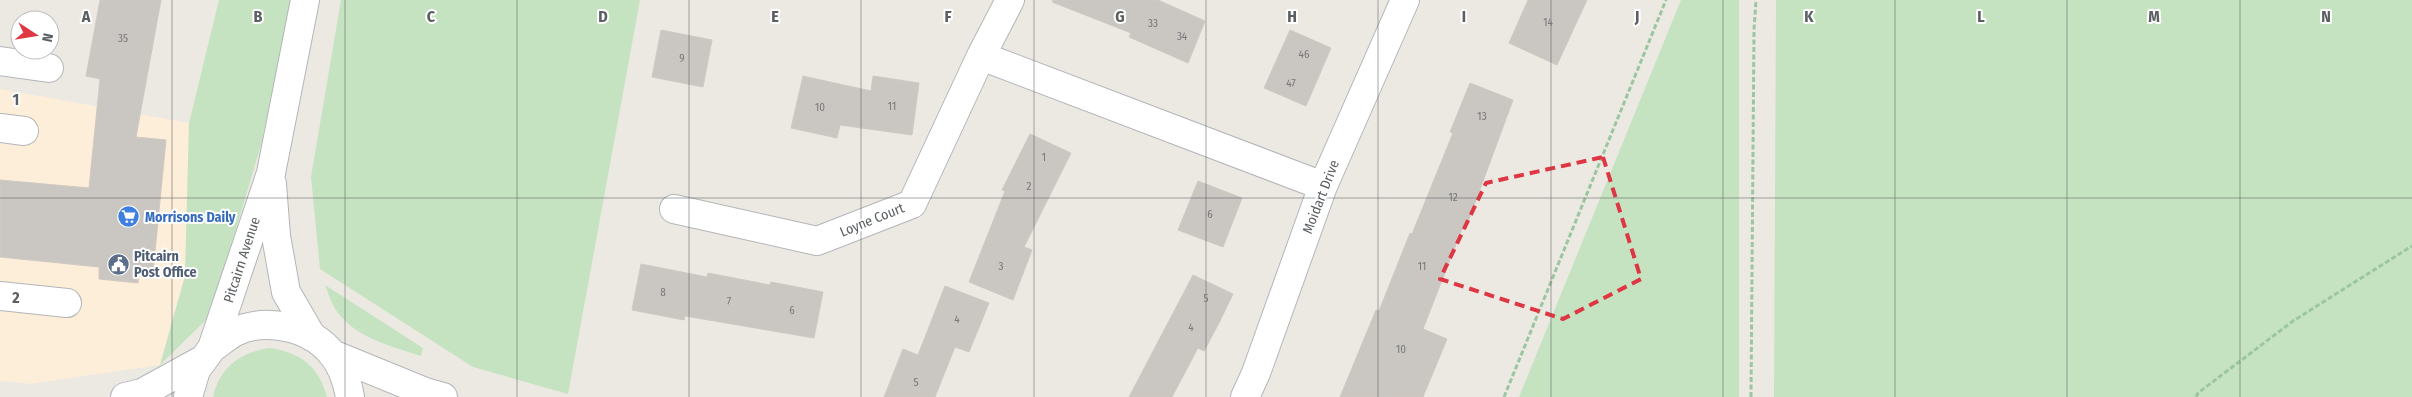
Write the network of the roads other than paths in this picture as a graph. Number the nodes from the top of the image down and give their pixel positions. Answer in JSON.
{"nodes":[{"id":1,"x":305,"y":0,"type":"edge"},
{"id":2,"x":1010,"y":0,"type":"edge"},
{"id":3,"x":1405,"y":0,"type":"edge"},
{"id":4,"x":981,"y":56,"type":"junction"},
{"id":5,"x":0,"y":61,"type":"edge"},
{"id":6,"x":49,"y":68,"type":"dead end"},
{"id":7,"x":271,"y":173,"type":"junction"},
{"id":8,"x":1323,"y":186,"type":"junction"},
{"id":9,"x":674,"y":209,"type":"dead end"},
{"id":10,"x":0,"y":296,"type":"edge"},
{"id":11,"x":67,"y":303,"type":"dead end"},
{"id":12,"x":322,"y":345,"type":"junction"},
{"id":13,"x":208,"y":353,"type":"junction"},
{"id":14,"x":124,"y":397,"type":"edge"},
{"id":15,"x":188,"y":397,"type":"edge"},
{"id":16,"x":350,"y":397,"type":"edge"},
{"id":17,"x":443,"y":397,"type":"edge"},
{"id":18,"x":1245,"y":397,"type":"edge"}],
"edges":[{"from":1,"to":7,"type":"street","name":"Pitcairn Avenue"},
{"from":2,"to":4,"type":"street","name":"Loyne Court"},
{"from":3,"to":8,"type":"street","name":"Moidart Drive"},
{"from":4,"to":8,"type":"street"},
{"from":4,"to":9,"type":"street","name":"Loyne Court"},
{"from":5,"to":6,"type":"street"},
{"from":7,"to":12,"type":"street","name":"Pitcairn Avenue"},
{"from":7,"to":13,"type":"street","name":"Pitcairn Avenue"},
{"from":8,"to":18,"type":"street","name":"Moidart Drive"},
{"from":10,"to":11,"type":"street"},
{"from":12,"to":13,"type":"street","name":"Pitcairn Avenue"},
{"from":12,"to":16,"type":"street","name":"Pitcairn Avenue"},
{"from":12,"to":17,"type":"street"},
{"from":13,"to":14,"type":"street"},
{"from":13,"to":15,"type":"street","name":"Pitcairn Avenue"}]}
